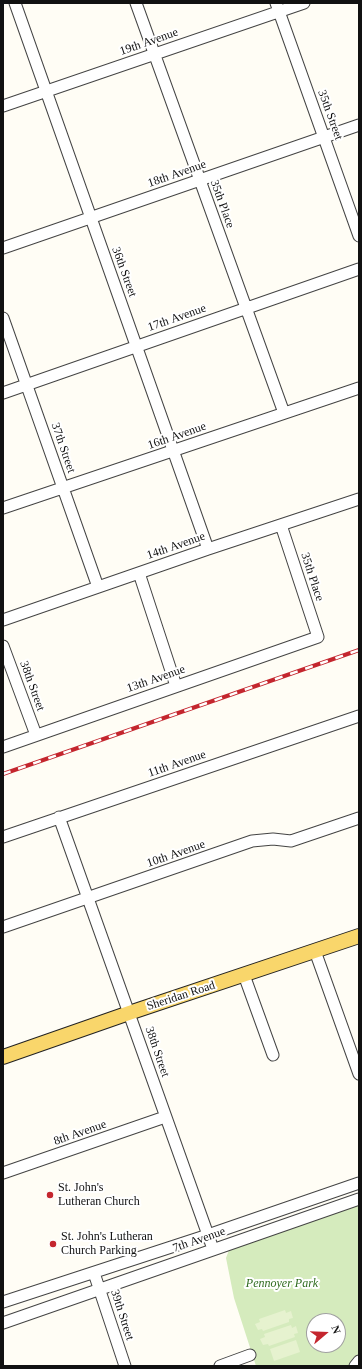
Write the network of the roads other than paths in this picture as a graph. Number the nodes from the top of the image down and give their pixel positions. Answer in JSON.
{"nodes":[{"id":1,"x":15,"y":3,"type":"edge"},
{"id":2,"x":136,"y":3,"type":"edge"},
{"id":3,"x":304,"y":3,"type":"edge"},
{"id":4,"x":278,"y":7,"type":"edge"},
{"id":5,"x":155,"y":54,"type":"junction"},
{"id":6,"x":46,"y":91,"type":"junction"},
{"id":7,"x":3,"y":106,"type":"edge"},
{"id":8,"x":359,"y":125,"type":"edge"},
{"id":9,"x":324,"y":137,"type":"junction"},
{"id":10,"x":200,"y":180,"type":"junction"},
{"id":11,"x":91,"y":218,"type":"junction"},
{"id":12,"x":359,"y":236,"type":"edge"},
{"id":13,"x":3,"y":248,"type":"edge"},
{"id":14,"x":359,"y":268,"type":"edge"},
{"id":15,"x":246,"y":308,"type":"junction"},
{"id":16,"x":3,"y":318,"type":"edge"},
{"id":17,"x":136,"y":346,"type":"junction"},
{"id":18,"x":26,"y":384,"type":"junction"},
{"id":19,"x":359,"y":388,"type":"edge"},
{"id":20,"x":3,"y":393,"type":"edge"},
{"id":21,"x":284,"y":413,"type":"junction"},
{"id":22,"x":173,"y":451,"type":"junction"},
{"id":23,"x":63,"y":488,"type":"junction"},
{"id":24,"x":359,"y":499,"type":"edge"},
{"id":25,"x":3,"y":508,"type":"edge"},
{"id":26,"x":281,"y":525,"type":"junction"},
{"id":27,"x":208,"y":549,"type":"junction"},
{"id":28,"x":139,"y":573,"type":"junction"},
{"id":29,"x":98,"y":587,"type":"junction"},
{"id":30,"x":3,"y":620,"type":"edge"},
{"id":31,"x":318,"y":637,"type":"joint"},
{"id":32,"x":3,"y":646,"type":"edge"},
{"id":33,"x":176,"y":686,"type":"junction"},
{"id":34,"x":359,"y":716,"type":"edge"},
{"id":35,"x":36,"y":735,"type":"junction"},
{"id":36,"x":3,"y":747,"type":"edge"},
{"id":37,"x":59,"y":817,"type":"junction"},
{"id":38,"x":359,"y":818,"type":"edge"},
{"id":39,"x":3,"y":837,"type":"edge"},
{"id":40,"x":88,"y":898,"type":"junction"},
{"id":41,"x":3,"y":927,"type":"edge"},
{"id":42,"x":359,"y":936,"type":"edge"},
{"id":43,"x":315,"y":951,"type":"junction"},
{"id":44,"x":244,"y":975,"type":"junction"},
{"id":45,"x":130,"y":1013,"type":"junction"},
{"id":46,"x":273,"y":1055,"type":"dead end"},
{"id":47,"x":3,"y":1057,"type":"edge"},
{"id":48,"x":359,"y":1074,"type":"edge"},
{"id":49,"x":165,"y":1117,"type":"junction"},
{"id":50,"x":3,"y":1173,"type":"edge"},
{"id":51,"x":359,"y":1183,"type":"edge"},
{"id":52,"x":359,"y":1199,"type":"edge"},
{"id":53,"x":208,"y":1236,"type":"junction"},
{"id":54,"x":213,"y":1249,"type":"junction"},
{"id":55,"x":94,"y":1273,"type":"junction"},
{"id":56,"x":99,"y":1289,"type":"junction"},
{"id":57,"x":3,"y":1302,"type":"edge"},
{"id":58,"x":3,"y":1323,"type":"edge"},
{"id":59,"x":250,"y":1356,"type":"dead end"},
{"id":60,"x":359,"y":1361,"type":"edge"},
{"id":61,"x":125,"y":1366,"type":"edge"},
{"id":62,"x":220,"y":1366,"type":"edge"},
{"id":63,"x":355,"y":1366,"type":"edge"}],
"edges":[{"from":1,"to":6,"type":"street","name":"36th Street"},
{"from":2,"to":5,"type":"street","name":"35th Place"},
{"from":3,"to":4,"type":"street","name":"19th Avenue"},
{"from":4,"to":5,"type":"street","name":"19th Avenue"},
{"from":4,"to":9,"type":"street","name":"35th Street"},
{"from":5,"to":6,"type":"street","name":"19th Avenue"},
{"from":5,"to":10,"type":"street","name":"35th Place"},
{"from":6,"to":7,"type":"street","name":"19th Avenue"},
{"from":6,"to":11,"type":"street","name":"36th Street"},
{"from":8,"to":9,"type":"street","name":"18th Avenue"},
{"from":9,"to":10,"type":"street","name":"18th Avenue"},
{"from":9,"to":12,"type":"street","name":"35th Street"},
{"from":10,"to":11,"type":"street","name":"18th Avenue"},
{"from":10,"to":15,"type":"street","name":"35th Place"},
{"from":11,"to":13,"type":"street","name":"18th Avenue"},
{"from":11,"to":17,"type":"street","name":"36th Street"},
{"from":14,"to":15,"type":"street","name":"17th Avenue"},
{"from":15,"to":17,"type":"street","name":"17th Avenue"},
{"from":15,"to":21,"type":"street","name":"35th Place"},
{"from":16,"to":18,"type":"street","name":"37th Street"},
{"from":17,"to":18,"type":"street","name":"17th Avenue"},
{"from":17,"to":22,"type":"street","name":"36th Street"},
{"from":18,"to":20,"type":"street","name":"17th Avenue"},
{"from":18,"to":23,"type":"street","name":"37th Street"},
{"from":19,"to":21,"type":"street","name":"16th Avenue"},
{"from":21,"to":22,"type":"street","name":"16th Avenue"},
{"from":22,"to":23,"type":"street","name":"16th Avenue"},
{"from":22,"to":27,"type":"street","name":"36th Street"},
{"from":23,"to":25,"type":"street","name":"16th Avenue"},
{"from":23,"to":29,"type":"street","name":"37th Street"},
{"from":24,"to":26,"type":"street","name":"14th Avenue"},
{"from":26,"to":27,"type":"street","name":"14th Avenue"},
{"from":26,"to":31,"type":"street","name":"35th Place"},
{"from":27,"to":28,"type":"street","name":"14th Avenue"},
{"from":28,"to":29,"type":"street","name":"14th Avenue"},
{"from":28,"to":33,"type":"street"},
{"from":29,"to":30,"type":"street","name":"14th Avenue"},
{"from":31,"to":33,"type":"street","name":"13th Avenue"},
{"from":32,"to":35,"type":"street","name":"38th Street"},
{"from":33,"to":35,"type":"street","name":"13th Avenue"},
{"from":34,"to":37,"type":"street","name":"11th Avenue"},
{"from":35,"to":36,"type":"street","name":"13th Avenue"},
{"from":37,"to":39,"type":"street","name":"11th Avenue"},
{"from":37,"to":40,"type":"street","name":"38th Street"},
{"from":38,"to":40,"type":"street","name":"10th Avenue"},
{"from":40,"to":41,"type":"street","name":"10th Avenue"},
{"from":40,"to":45,"type":"street","name":"38th Street"},
{"from":42,"to":43,"type":"main road","name":"Sheridan Road"},
{"from":43,"to":44,"type":"main road","name":"Sheridan Road"},
{"from":43,"to":48,"type":"street"},
{"from":44,"to":45,"type":"main road","name":"Sheridan Road"},
{"from":44,"to":46,"type":"street"},
{"from":45,"to":47,"type":"main road","name":"Sheridan Road"},
{"from":45,"to":49,"type":"street","name":"38th Street"},
{"from":49,"to":50,"type":"street","name":"8th Avenue"},
{"from":49,"to":53,"type":"street","name":"38th Street"},
{"from":51,"to":53,"type":"street","name":"7th Avenue"},
{"from":52,"to":54,"type":"street","name":"7th Avenue"},
{"from":53,"to":54,"type":"street","name":"38th Street"},
{"from":53,"to":55,"type":"street","name":"7th Avenue"},
{"from":54,"to":56,"type":"street","name":"7th Avenue"},
{"from":55,"to":56,"type":"street","name":"39th Street"},
{"from":55,"to":57,"type":"street","name":"7th Avenue"},
{"from":56,"to":58,"type":"street","name":"7th Avenue"},
{"from":56,"to":61,"type":"street","name":"39th Street"},
{"from":59,"to":62,"type":"street"},
{"from":60,"to":63,"type":"street"}]}
